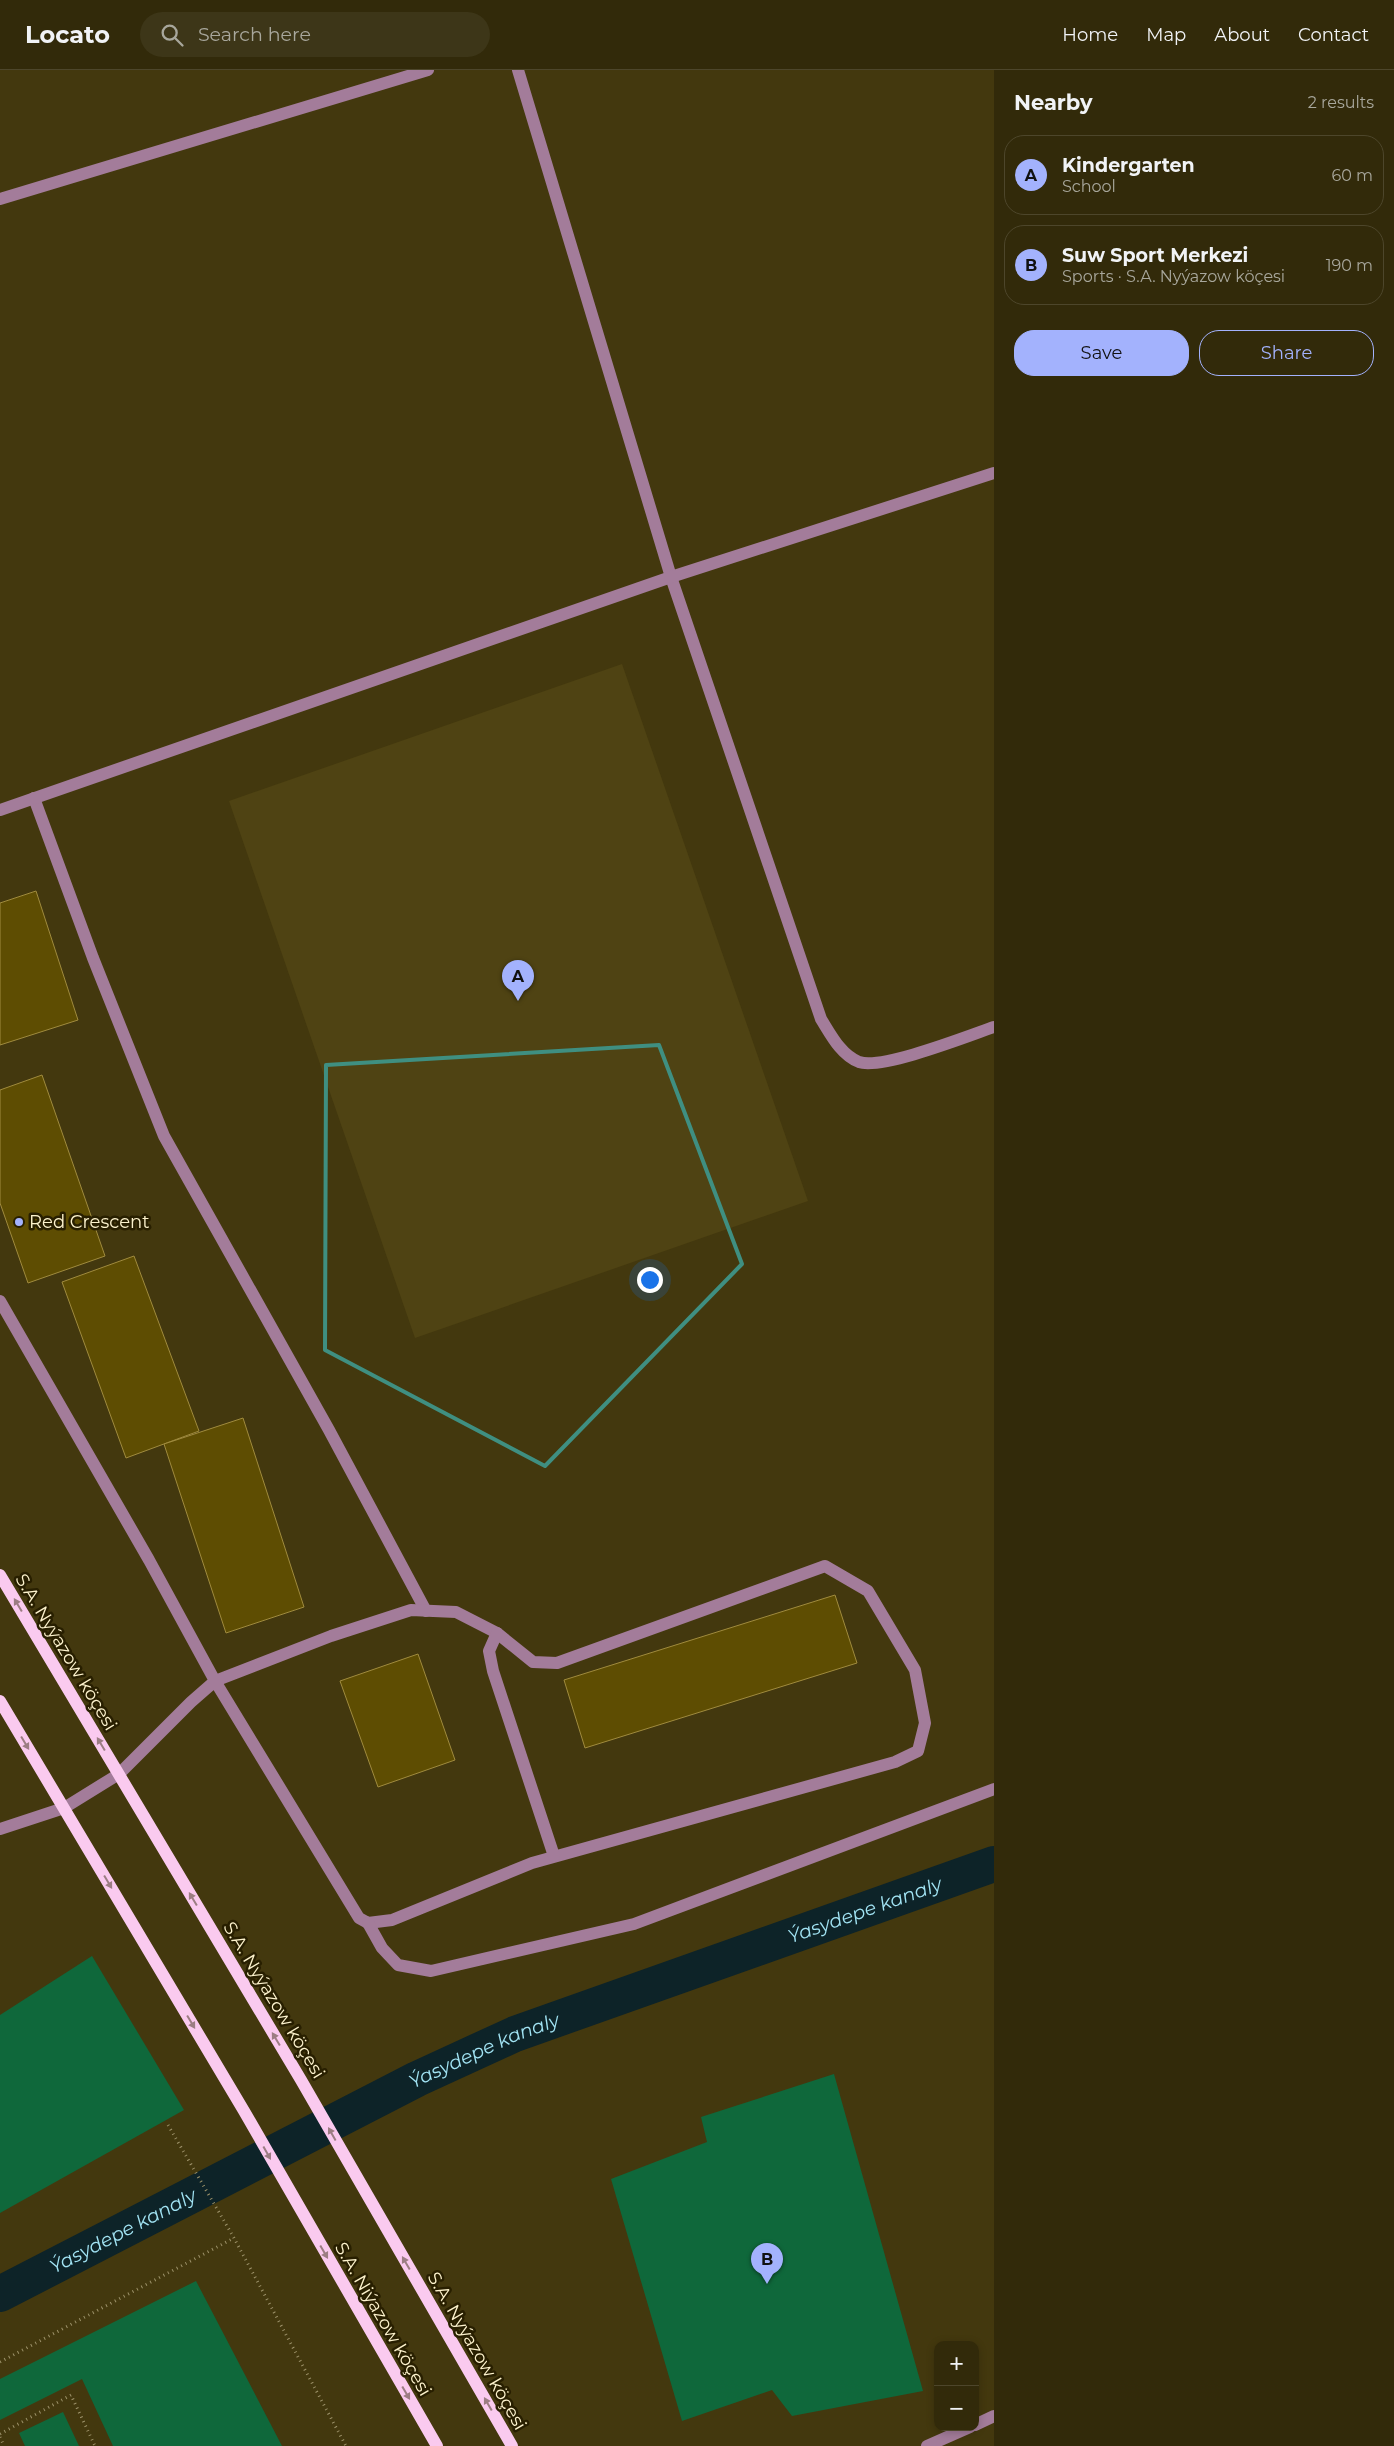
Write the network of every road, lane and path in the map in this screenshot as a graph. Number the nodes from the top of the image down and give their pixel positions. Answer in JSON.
{"nodes":[{"id":1,"x":428,"y":70,"type":"edge"},
{"id":2,"x":518,"y":70,"type":"edge"},
{"id":3,"x":0,"y":199,"type":"edge"},
{"id":4,"x":994,"y":473,"type":"edge"},
{"id":5,"x":671,"y":577,"type":"junction"},
{"id":6,"x":34,"y":798,"type":"junction"},
{"id":7,"x":0,"y":810,"type":"edge"},
{"id":8,"x":994,"y":1027,"type":"edge"},
{"id":9,"x":0,"y":1301,"type":"edge"},
{"id":10,"x":0,"y":1575,"type":"edge"},
{"id":11,"x":426,"y":1610,"type":"junction"},
{"id":12,"x":497,"y":1633,"type":"junction"},
{"id":13,"x":215,"y":1681,"type":"junction"},
{"id":14,"x":0,"y":1701,"type":"edge"},
{"id":15,"x":119,"y":1774,"type":"junction"},
{"id":16,"x":994,"y":1788,"type":"edge"},
{"id":17,"x":64,"y":1808,"type":"junction"},
{"id":18,"x":0,"y":1829,"type":"edge"},
{"id":19,"x":554,"y":1856,"type":"junction"},
{"id":20,"x":368,"y":1923,"type":"junction"},
{"id":21,"x":168,"y":2125,"type":"dead end"},
{"id":22,"x":234,"y":2238,"type":"junction"},
{"id":23,"x":0,"y":2362,"type":"edge"},
{"id":24,"x":994,"y":2416,"type":"edge"},
{"id":25,"x":979,"y":2423,"type":"edge"},
{"id":26,"x":961,"y":2431,"type":"edge"},
{"id":27,"x":0,"y":2436,"type":"edge"},
{"id":28,"x":344,"y":2445,"type":"edge"},
{"id":29,"x":4,"y":2446,"type":"edge"},
{"id":30,"x":95,"y":2446,"type":"edge"},
{"id":31,"x":437,"y":2446,"type":"edge"},
{"id":32,"x":512,"y":2446,"type":"edge"},
{"id":33,"x":927,"y":2446,"type":"edge"}],
"edges":[{"from":1,"to":3,"type":"street"},
{"from":2,"to":5,"type":"street"},
{"from":4,"to":5,"type":"street"},
{"from":5,"to":6,"type":"street"},
{"from":5,"to":8,"type":"street"},
{"from":6,"to":7,"type":"street"},
{"from":6,"to":11,"type":"street"},
{"from":9,"to":13,"type":"street"},
{"from":15,"to":10,"type":"main road","name":"S.A. Nyýazow köçesi","one_way":true},
{"from":11,"to":12,"type":"street"},
{"from":11,"to":13,"type":"street"},
{"from":12,"to":19,"type":"street"},
{"from":12,"to":19,"type":"street"},
{"from":13,"to":15,"type":"street"},
{"from":13,"to":20,"type":"street"},
{"from":14,"to":17,"type":"main road","one_way":true},
{"from":15,"to":17,"type":"street"},
{"from":32,"to":15,"type":"main road","name":"S.A. Nyýazow köçesi","one_way":true},
{"from":16,"to":20,"type":"street"},
{"from":17,"to":18,"type":"street"},
{"from":17,"to":31,"type":"main road","name":"S.A. Niýazow köçesi","one_way":true},
{"from":19,"to":20,"type":"street"},
{"from":21,"to":22,"type":"path"},
{"from":22,"to":23,"type":"path"},
{"from":22,"to":28,"type":"path"},
{"from":24,"to":25,"type":"street"},
{"from":26,"to":33,"type":"street"},
{"from":27,"to":29,"type":"path"},
{"from":27,"to":30,"type":"path"}]}
